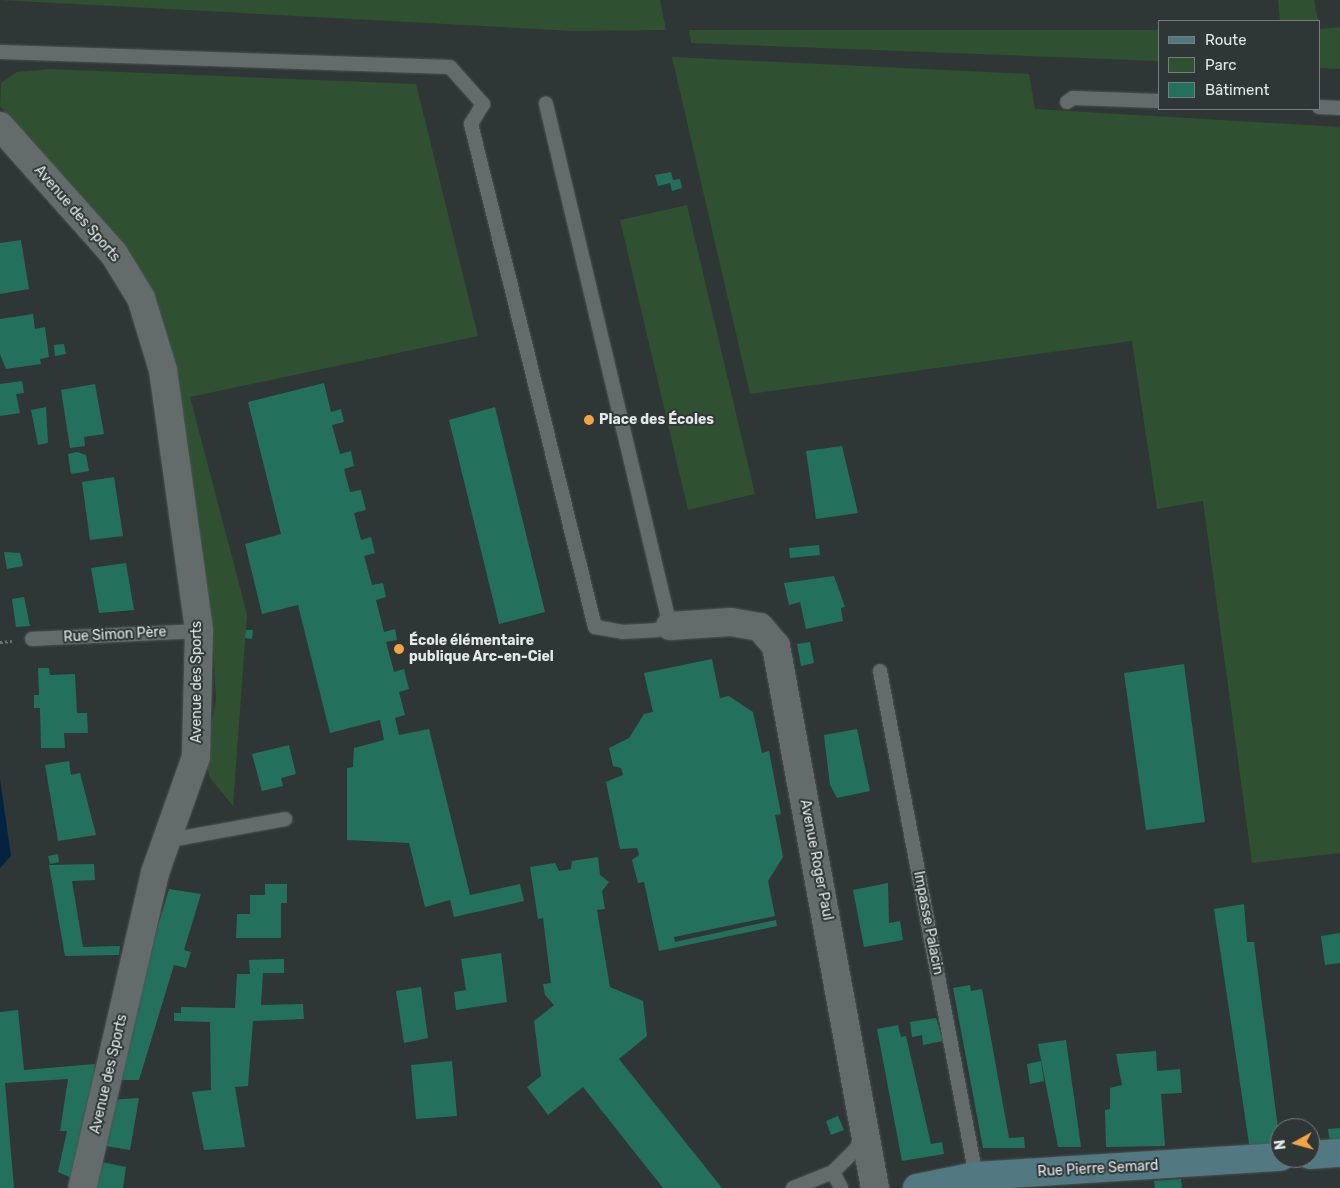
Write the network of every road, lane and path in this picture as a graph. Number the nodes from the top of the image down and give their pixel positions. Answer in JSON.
{"nodes":[{"id":1,"x":0,"y":52,"type":"edge"},
{"id":2,"x":1158,"y":101,"type":"edge"},
{"id":3,"x":1067,"y":102,"type":"dead end"},
{"id":4,"x":546,"y":104,"type":"dead end"},
{"id":5,"x":1320,"y":107,"type":"edge"},
{"id":6,"x":1340,"y":108,"type":"edge"},
{"id":7,"x":0,"y":126,"type":"edge"},
{"id":8,"x":670,"y":626,"type":"junction"},
{"id":9,"x":199,"y":631,"type":"junction"},
{"id":10,"x":32,"y":639,"type":"dead end"},
{"id":11,"x":880,"y":671,"type":"dead end"},
{"id":12,"x":284,"y":819,"type":"dead end"},
{"id":13,"x":170,"y":840,"type":"junction"},
{"id":14,"x":864,"y":1122,"type":"junction"},
{"id":15,"x":1340,"y":1153,"type":"edge"},
{"id":16,"x":1320,"y":1154,"type":"edge"},
{"id":17,"x":1270,"y":1158,"type":"edge"},
{"id":18,"x":834,"y":1172,"type":"junction"},
{"id":19,"x":976,"y":1176,"type":"junction"},
{"id":20,"x":927,"y":1187,"type":"edge"},
{"id":21,"x":82,"y":1188,"type":"edge"},
{"id":22,"x":793,"y":1188,"type":"edge"},
{"id":23,"x":841,"y":1188,"type":"edge"},
{"id":24,"x":875,"y":1188,"type":"edge"}],
"edges":[{"from":1,"to":8,"type":"lane"},
{"from":2,"to":3,"type":"lane"},
{"from":4,"to":8,"type":"lane"},
{"from":5,"to":6,"type":"lane"},
{"from":7,"to":9,"type":"street","name":"Avenue des Sports"},
{"from":8,"to":14,"type":"street","name":"Avenue Roger Paul"},
{"from":9,"to":10,"type":"lane","name":"Rue Simon Père"},
{"from":9,"to":13,"type":"street","name":"Avenue des Sports"},
{"from":11,"to":19,"type":"lane","name":"Impasse Palacin"},
{"from":12,"to":13,"type":"lane"},
{"from":13,"to":21,"type":"street","name":"Avenue des Sports"},
{"from":14,"to":18,"type":"lane"},
{"from":14,"to":24,"type":"street","name":"Avenue Roger Paul"},
{"from":15,"to":16,"type":"main road"},
{"from":17,"to":19,"type":"main road","name":"Rue Pierre Semard"},
{"from":18,"to":22,"type":"lane"},
{"from":18,"to":23,"type":"lane"},
{"from":19,"to":20,"type":"main road","name":"Rue Pierre Semard"}]}
